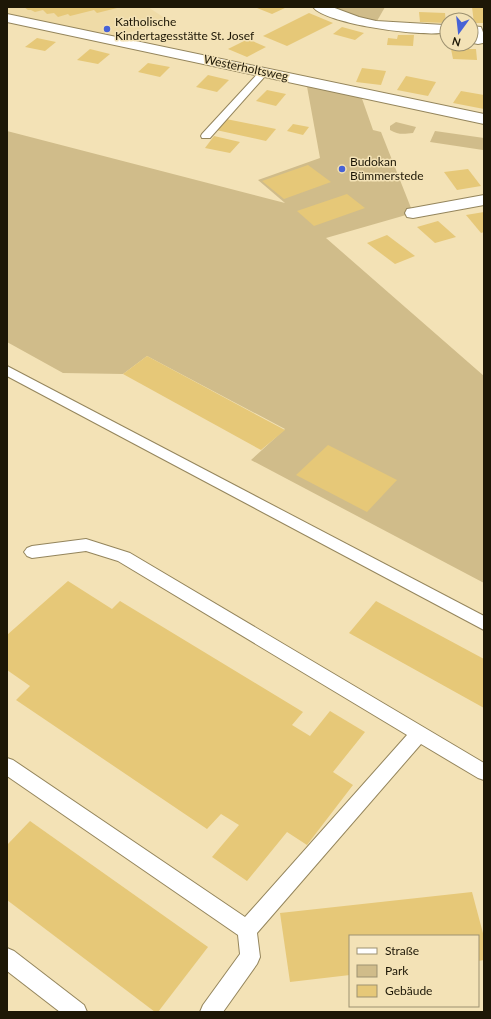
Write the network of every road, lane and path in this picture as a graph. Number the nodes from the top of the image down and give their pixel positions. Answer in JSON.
{"nodes":[{"id":1,"x":320,"y":7,"type":"edge"},
{"id":2,"x":7,"y":18,"type":"edge"},
{"id":3,"x":439,"y":32,"type":"edge"},
{"id":4,"x":264,"y":72,"type":"junction"},
{"id":5,"x":484,"y":119,"type":"edge"},
{"id":6,"x":206,"y":136,"type":"dead end"},
{"id":7,"x":484,"y":200,"type":"edge"},
{"id":8,"x":413,"y":213,"type":"dead end"},
{"id":9,"x":7,"y":370,"type":"edge"},
{"id":10,"x":32,"y":552,"type":"dead end"},
{"id":11,"x":484,"y":624,"type":"edge"},
{"id":12,"x":420,"y":733,"type":"junction"},
{"id":13,"x":7,"y":766,"type":"edge"},
{"id":14,"x":484,"y":772,"type":"edge"},
{"id":15,"x":247,"y":930,"type":"junction"},
{"id":16,"x":7,"y":958,"type":"edge"},
{"id":17,"x":77,"y":1012,"type":"edge"},
{"id":18,"x":210,"y":1012,"type":"edge"}],
"edges":[{"from":1,"to":3,"type":"street"},
{"from":2,"to":4,"type":"street","name":"Westerholtsweg"},
{"from":4,"to":5,"type":"street","name":"Westerholtsweg"},
{"from":4,"to":6,"type":"lane"},
{"from":7,"to":8,"type":"street"},
{"from":9,"to":11,"type":"lane"},
{"from":10,"to":12,"type":"lane"},
{"from":12,"to":14,"type":"lane"},
{"from":12,"to":15,"type":"lane"},
{"from":13,"to":15,"type":"lane"},
{"from":15,"to":18,"type":"lane"},
{"from":16,"to":17,"type":"lane"}]}
